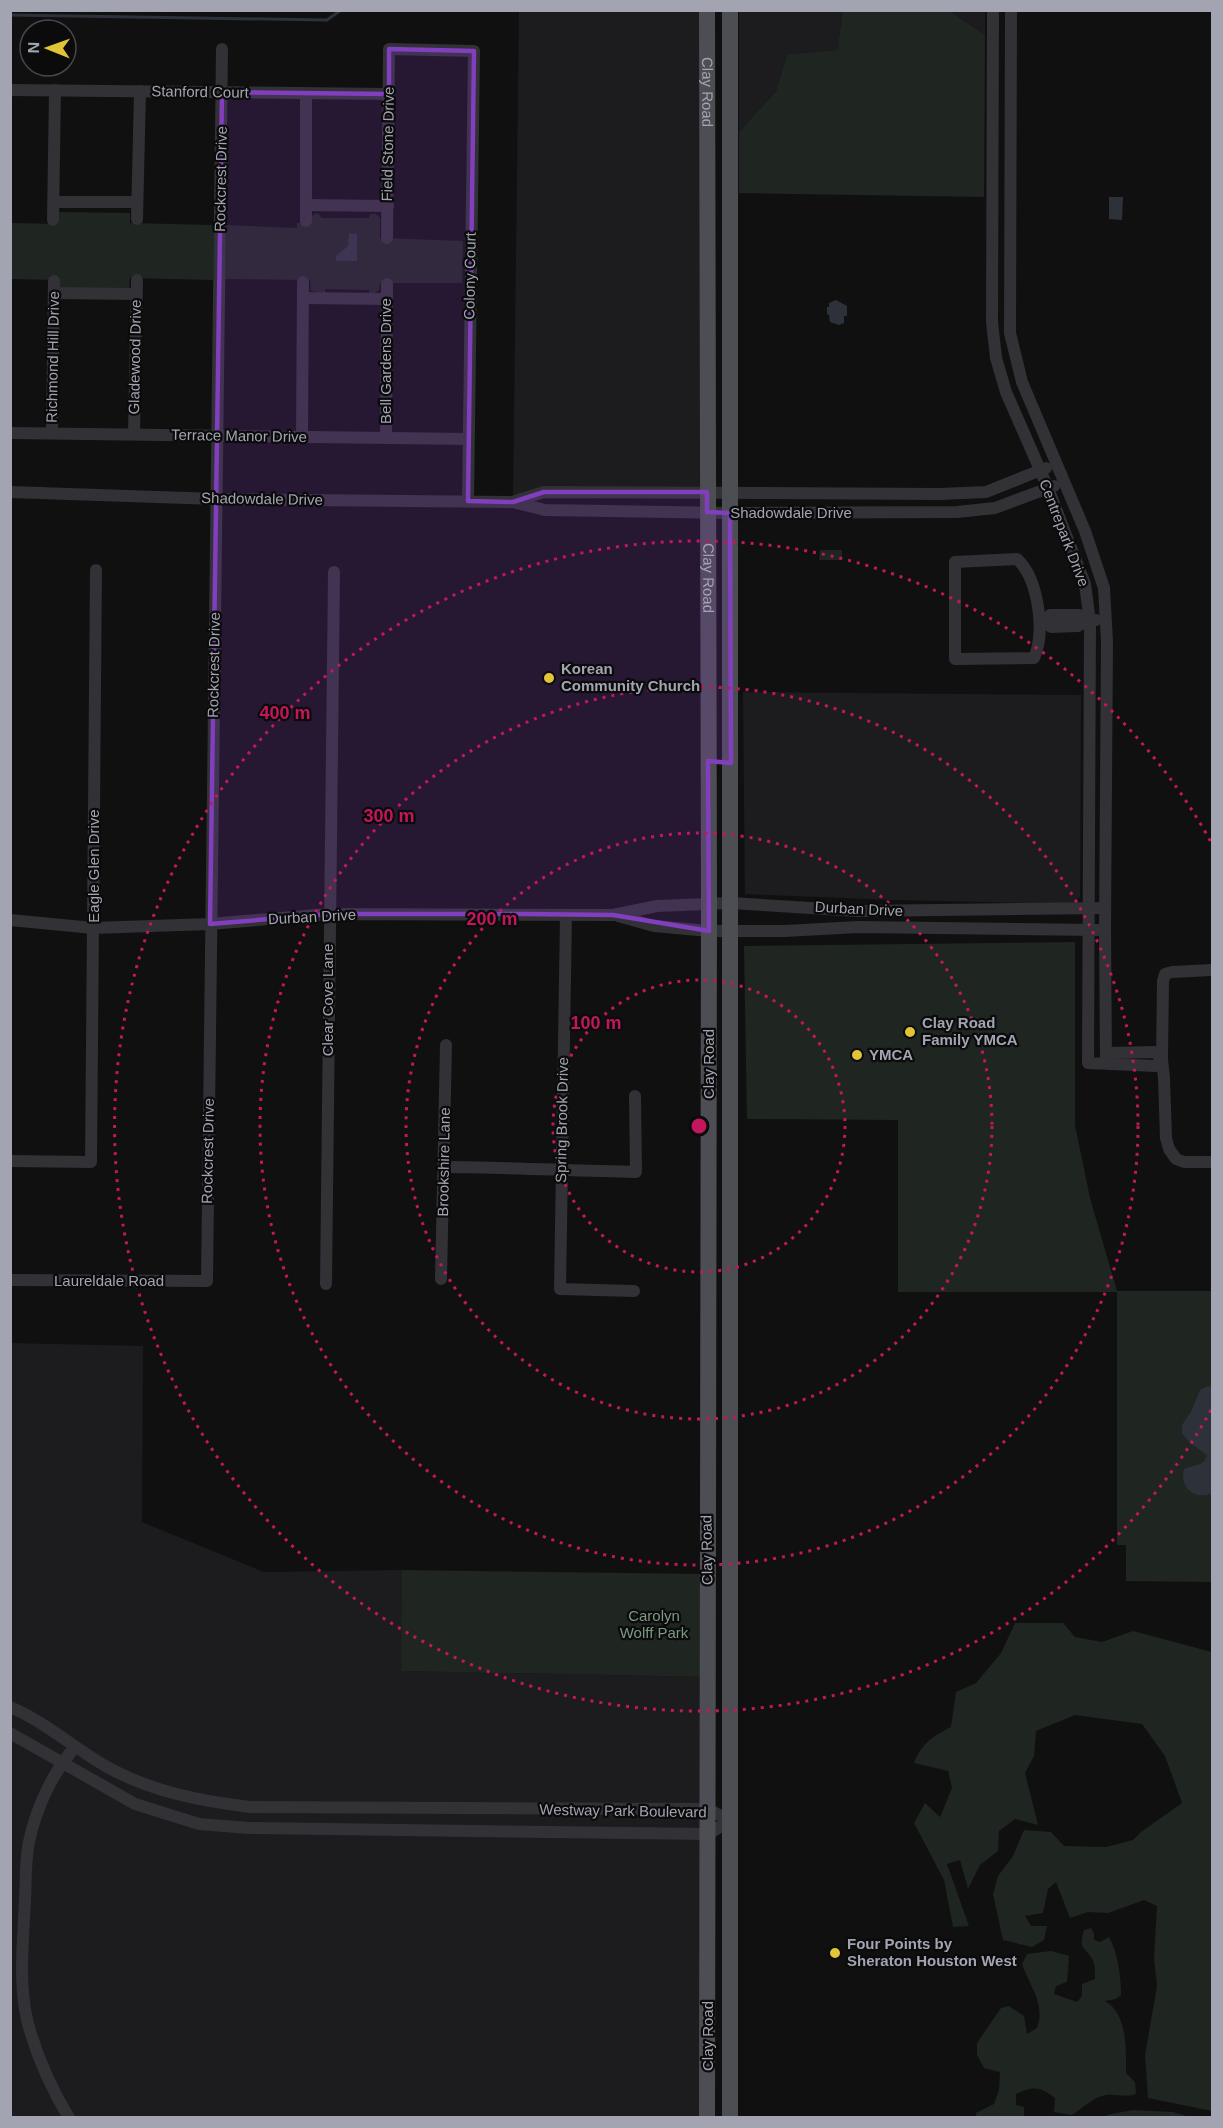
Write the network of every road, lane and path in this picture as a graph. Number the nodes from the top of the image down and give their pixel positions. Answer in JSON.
{"nodes":[{"id":1,"x":707,"y":10,"type":"edge"},
{"id":2,"x":730,"y":10,"type":"edge"},
{"id":3,"x":993,"y":10,"type":"edge"},
{"id":4,"x":1011,"y":10,"type":"edge"},
{"id":5,"x":222,"y":49,"type":"dead end"},
{"id":6,"x":389,"y":49,"type":"joint"},
{"id":7,"x":992,"y":84,"type":"junction"},
{"id":8,"x":1011,"y":84,"type":"junction"},
{"id":9,"x":730,"y":89,"type":"junction"},
{"id":10,"x":10,"y":90,"type":"edge"},
{"id":11,"x":55,"y":90,"type":"junction"},
{"id":12,"x":707,"y":90,"type":"junction"},
{"id":13,"x":140,"y":91,"type":"junction"},
{"id":14,"x":222,"y":92,"type":"junction"},
{"id":15,"x":306,"y":94,"type":"junction"},
{"id":16,"x":389,"y":94,"type":"junction"},
{"id":17,"x":54,"y":202,"type":"junction"},
{"id":18,"x":137,"y":202,"type":"junction"},
{"id":19,"x":306,"y":205,"type":"junction"},
{"id":20,"x":388,"y":206,"type":"junction"},
{"id":21,"x":1010,"y":217,"type":"junction"},
{"id":22,"x":992,"y":218,"type":"junction"},
{"id":23,"x":137,"y":219,"type":"dead end"},
{"id":24,"x":54,"y":220,"type":"dead end"},
{"id":25,"x":306,"y":221,"type":"dead end"},
{"id":26,"x":387,"y":238,"type":"dead end"},
{"id":27,"x":730,"y":263,"type":"junction"},
{"id":28,"x":707,"y":264,"type":"junction"},
{"id":29,"x":137,"y":280,"type":"dead end"},
{"id":30,"x":303,"y":282,"type":"dead end"},
{"id":31,"x":387,"y":284,"type":"dead end"},
{"id":32,"x":136,"y":294,"type":"junction"},
{"id":33,"x":304,"y":298,"type":"junction"},
{"id":34,"x":387,"y":299,"type":"junction"},
{"id":35,"x":1012,"y":343,"type":"junction"},
{"id":36,"x":995,"y":345,"type":"junction"},
{"id":37,"x":10,"y":433,"type":"edge"},
{"id":38,"x":52,"y":433,"type":"junction"},
{"id":39,"x":134,"y":434,"type":"junction"},
{"id":40,"x":218,"y":436,"type":"junction"},
{"id":41,"x":302,"y":437,"type":"junction"},
{"id":42,"x":386,"y":438,"type":"junction"},
{"id":43,"x":468,"y":439,"type":"junction"},
{"id":44,"x":1056,"y":462,"type":"junction"},
{"id":45,"x":1040,"y":471,"type":"junction"},
{"id":46,"x":1065,"y":482,"type":"junction"},
{"id":47,"x":1048,"y":488,"type":"junction"},
{"id":48,"x":10,"y":492,"type":"edge"},
{"id":49,"x":707,"y":492,"type":"junction"},
{"id":50,"x":730,"y":492,"type":"junction"},
{"id":51,"x":900,"y":494,"type":"junction"},
{"id":52,"x":216,"y":499,"type":"junction"},
{"id":53,"x":468,"y":501,"type":"junction"},
{"id":54,"x":513,"y":502,"type":"junction"},
{"id":55,"x":707,"y":512,"type":"junction"},
{"id":56,"x":730,"y":513,"type":"junction"},
{"id":57,"x":899,"y":513,"type":"junction"},
{"id":58,"x":96,"y":570,"type":"dead end"},
{"id":59,"x":334,"y":572,"type":"dead end"},
{"id":60,"x":1106,"y":618,"type":"junction"},
{"id":61,"x":1042,"y":621,"type":"junction"},
{"id":62,"x":1088,"y":621,"type":"junction"},
{"id":63,"x":708,"y":761,"type":"junction"},
{"id":64,"x":730,"y":763,"type":"junction"},
{"id":65,"x":1090,"y":767,"type":"junction"},
{"id":66,"x":1105,"y":768,"type":"junction"},
{"id":67,"x":731,"y":903,"type":"junction"},
{"id":68,"x":709,"y":904,"type":"junction"},
{"id":69,"x":1089,"y":908,"type":"junction"},
{"id":70,"x":1105,"y":908,"type":"junction"},
{"id":71,"x":329,"y":914,"type":"junction"},
{"id":72,"x":566,"y":915,"type":"junction"},
{"id":73,"x":614,"y":915,"type":"junction"},
{"id":74,"x":10,"y":920,"type":"edge"},
{"id":75,"x":210,"y":924,"type":"junction"},
{"id":76,"x":93,"y":928,"type":"junction"},
{"id":77,"x":1105,"y":929,"type":"junction"},
{"id":78,"x":1090,"y":930,"type":"junction"},
{"id":79,"x":709,"y":931,"type":"junction"},
{"id":80,"x":730,"y":931,"type":"junction"},
{"id":81,"x":1212,"y":970,"type":"edge"},
{"id":82,"x":446,"y":1045,"type":"dead end"},
{"id":83,"x":1106,"y":1058,"type":"junction"},
{"id":84,"x":1162,"y":1059,"type":"junction"},
{"id":85,"x":708,"y":1094,"type":"junction"},
{"id":86,"x":635,"y":1096,"type":"dead end"},
{"id":87,"x":730,"y":1096,"type":"junction"},
{"id":88,"x":10,"y":1161,"type":"edge"},
{"id":89,"x":1212,"y":1162,"type":"edge"},
{"id":90,"x":444,"y":1167,"type":"junction"},
{"id":91,"x":561,"y":1171,"type":"junction"},
{"id":92,"x":708,"y":1263,"type":"junction"},
{"id":93,"x":731,"y":1263,"type":"junction"},
{"id":94,"x":441,"y":1279,"type":"dead end"},
{"id":95,"x":10,"y":1280,"type":"edge"},
{"id":96,"x":207,"y":1281,"type":"joint"},
{"id":97,"x":326,"y":1284,"type":"dead end"},
{"id":98,"x":634,"y":1291,"type":"dead end"},
{"id":99,"x":731,"y":1418,"type":"junction"},
{"id":100,"x":707,"y":1419,"type":"junction"},
{"id":101,"x":708,"y":1560,"type":"junction"},
{"id":102,"x":730,"y":1560,"type":"junction"},
{"id":103,"x":10,"y":1707,"type":"edge"},
{"id":104,"x":10,"y":1733,"type":"edge"},
{"id":105,"x":74,"y":1748,"type":"junction"},
{"id":106,"x":62,"y":1763,"type":"junction"},
{"id":107,"x":708,"y":1809,"type":"junction"},
{"id":108,"x":730,"y":1821,"type":"junction"},
{"id":109,"x":708,"y":1834,"type":"junction"},
{"id":110,"x":708,"y":2007,"type":"junction"},
{"id":111,"x":731,"y":2008,"type":"junction"},
{"id":112,"x":69,"y":2118,"type":"edge"},
{"id":113,"x":707,"y":2118,"type":"edge"},
{"id":114,"x":730,"y":2118,"type":"edge"}],
"edges":[{"from":1,"to":12,"type":"main road","name":"Clay Road"},
{"from":2,"to":9,"type":"main road","name":"Clay Road"},
{"from":3,"to":7,"type":"street","name":"Centrepark Drive"},
{"from":4,"to":8,"type":"street","name":"Centrepark Drive"},
{"from":5,"to":14,"type":"street","name":"Rockcrest Drive"},
{"from":6,"to":16,"type":"street","name":"Field Stone Drive"},
{"from":6,"to":43,"type":"street","name":"Colony Court"},
{"from":7,"to":8,"type":"street"},
{"from":7,"to":22,"type":"street","name":"Centrepark Drive"},
{"from":8,"to":21,"type":"street","name":"Centrepark Drive"},
{"from":9,"to":12,"type":"main road"},
{"from":9,"to":27,"type":"main road","name":"Clay Road"},
{"from":10,"to":11,"type":"street","name":"Stanford Court"},
{"from":11,"to":13,"type":"street","name":"Stanford Court"},
{"from":11,"to":17,"type":"street"},
{"from":12,"to":28,"type":"main road","name":"Clay Road"},
{"from":13,"to":14,"type":"street","name":"Stanford Court"},
{"from":13,"to":18,"type":"street"},
{"from":14,"to":15,"type":"street","name":"Stanford Court"},
{"from":14,"to":40,"type":"street","name":"Rockcrest Drive"},
{"from":15,"to":16,"type":"street","name":"Stanford Court"},
{"from":15,"to":19,"type":"street"},
{"from":16,"to":20,"type":"street","name":"Field Stone Drive"},
{"from":17,"to":18,"type":"street"},
{"from":17,"to":24,"type":"street"},
{"from":18,"to":23,"type":"street"},
{"from":19,"to":20,"type":"street"},
{"from":19,"to":25,"type":"street"},
{"from":20,"to":26,"type":"street","name":"Field Stone Drive"},
{"from":21,"to":22,"type":"street"},
{"from":21,"to":35,"type":"street","name":"Centrepark Drive"},
{"from":22,"to":36,"type":"street","name":"Centrepark Drive"},
{"from":27,"to":28,"type":"main road"},
{"from":27,"to":50,"type":"main road","name":"Clay Road"},
{"from":28,"to":49,"type":"main road","name":"Clay Road"},
{"from":29,"to":32,"type":"street","name":"Gladewood Drive"},
{"from":30,"to":33,"type":"street"},
{"from":31,"to":34,"type":"street","name":"Bell Gardens Drive"},
{"from":32,"to":38,"type":"street","name":"Richmond Hill Drive"},
{"from":32,"to":39,"type":"street","name":"Gladewood Drive"},
{"from":33,"to":34,"type":"street"},
{"from":33,"to":41,"type":"street"},
{"from":34,"to":42,"type":"street","name":"Bell Gardens Drive"},
{"from":35,"to":36,"type":"street"},
{"from":35,"to":44,"type":"street","name":"Centrepark Drive"},
{"from":36,"to":45,"type":"street","name":"Centrepark Drive"},
{"from":37,"to":38,"type":"street","name":"Terrace Manor Drive"},
{"from":38,"to":39,"type":"street","name":"Terrace Manor Drive"},
{"from":39,"to":40,"type":"street","name":"Terrace Manor Drive"},
{"from":40,"to":41,"type":"street","name":"Terrace Manor Drive"},
{"from":40,"to":52,"type":"street","name":"Rockcrest Drive"},
{"from":41,"to":42,"type":"street","name":"Terrace Manor Drive"},
{"from":42,"to":43,"type":"street","name":"Terrace Manor Drive"},
{"from":43,"to":53,"type":"street","name":"Colony Court"},
{"from":44,"to":45,"type":"street","name":"Shadowdale Drive"},
{"from":44,"to":46,"type":"street","name":"Centrepark Drive"},
{"from":45,"to":47,"type":"street","name":"Centrepark Drive"},
{"from":45,"to":51,"type":"street","name":"Shadowdale Drive"},
{"from":46,"to":47,"type":"street","name":"Shadowdale Drive"},
{"from":46,"to":60,"type":"street","name":"Centrepark Drive"},
{"from":47,"to":57,"type":"street","name":"Shadowdale Drive"},
{"from":47,"to":62,"type":"street","name":"Centrepark Drive"},
{"from":48,"to":52,"type":"street","name":"Shadowdale Drive"},
{"from":49,"to":50,"type":"street","name":"Shadowdale Drive"},
{"from":49,"to":54,"type":"street","name":"Shadowdale Drive"},
{"from":49,"to":55,"type":"main road","name":"Clay Road"},
{"from":50,"to":51,"type":"street","name":"Shadowdale Drive"},
{"from":50,"to":56,"type":"main road","name":"Clay Road"},
{"from":51,"to":57,"type":"street"},
{"from":52,"to":53,"type":"street","name":"Shadowdale Drive"},
{"from":52,"to":75,"type":"street","name":"Rockcrest Drive"},
{"from":53,"to":54,"type":"street","name":"Shadowdale Drive"},
{"from":54,"to":55,"type":"street","name":"Shadowdale Drive"},
{"from":55,"to":56,"type":"street","name":"Shadowdale Drive"},
{"from":55,"to":63,"type":"main road","name":"Clay Road"},
{"from":56,"to":57,"type":"street","name":"Shadowdale Drive"},
{"from":56,"to":64,"type":"main road","name":"Clay Road"},
{"from":58,"to":76,"type":"street","name":"Eagle Glen Drive"},
{"from":59,"to":71,"type":"street","name":"Clear Cove Lane"},
{"from":60,"to":62,"type":"street"},
{"from":60,"to":66,"type":"street","name":"Centrepark Drive"},
{"from":61,"to":61,"type":"street"},
{"from":61,"to":62,"type":"street"},
{"from":62,"to":65,"type":"street","name":"Centrepark Drive"},
{"from":63,"to":64,"type":"main road"},
{"from":63,"to":68,"type":"main road","name":"Clay Road"},
{"from":64,"to":67,"type":"main road","name":"Clay Road"},
{"from":65,"to":66,"type":"street"},
{"from":65,"to":69,"type":"street","name":"Centrepark Drive"},
{"from":66,"to":70,"type":"street","name":"Centrepark Drive"},
{"from":67,"to":68,"type":"street","name":"Durban Drive"},
{"from":67,"to":69,"type":"street","name":"Durban Drive"},
{"from":67,"to":80,"type":"main road","name":"Clay Road"},
{"from":68,"to":73,"type":"street","name":"Durban Drive"},
{"from":68,"to":79,"type":"main road","name":"Clay Road"},
{"from":69,"to":70,"type":"street","name":"Durban Drive"},
{"from":69,"to":78,"type":"street","name":"Centrepark Drive"},
{"from":70,"to":77,"type":"street","name":"Centrepark Drive"},
{"from":71,"to":72,"type":"street","name":"Durban Drive"},
{"from":71,"to":75,"type":"street","name":"Durban Drive"},
{"from":71,"to":97,"type":"street","name":"Clear Cove Lane"},
{"from":72,"to":73,"type":"street","name":"Durban Drive"},
{"from":72,"to":91,"type":"street","name":"Spring Brook Drive"},
{"from":73,"to":79,"type":"street","name":"Durban Drive"},
{"from":74,"to":76,"type":"street","name":"Durban Drive"},
{"from":75,"to":76,"type":"street","name":"Durban Drive"},
{"from":75,"to":96,"type":"street","name":"Rockcrest Drive"},
{"from":76,"to":88,"type":"street","name":"Eagle Glen Drive"},
{"from":77,"to":78,"type":"street","name":"Durban Drive"},
{"from":77,"to":83,"type":"street","name":"Centrepark Drive"},
{"from":78,"to":80,"type":"street","name":"Durban Drive"},
{"from":78,"to":83,"type":"street","name":"Centrepark Drive"},
{"from":79,"to":80,"type":"street","name":"Durban Drive"},
{"from":79,"to":85,"type":"main road","name":"Clay Road"},
{"from":80,"to":87,"type":"main road","name":"Clay Road"},
{"from":81,"to":84,"type":"street"},
{"from":82,"to":90,"type":"street","name":"Brookshire Lane"},
{"from":83,"to":84,"type":"street"},
{"from":84,"to":89,"type":"street"},
{"from":85,"to":87,"type":"main road"},
{"from":85,"to":92,"type":"main road","name":"Clay Road"},
{"from":86,"to":91,"type":"street"},
{"from":87,"to":93,"type":"main road","name":"Clay Road"},
{"from":90,"to":91,"type":"street"},
{"from":90,"to":94,"type":"street","name":"Brookshire Lane"},
{"from":91,"to":98,"type":"street","name":"Spring Brook Drive"},
{"from":92,"to":93,"type":"main road"},
{"from":92,"to":100,"type":"main road","name":"Clay Road"},
{"from":93,"to":99,"type":"main road","name":"Clay Road"},
{"from":95,"to":96,"type":"street","name":"Laureldale Road"},
{"from":99,"to":100,"type":"main road"},
{"from":99,"to":102,"type":"main road","name":"Clay Road"},
{"from":100,"to":101,"type":"main road","name":"Clay Road"},
{"from":101,"to":102,"type":"main road"},
{"from":101,"to":107,"type":"main road","name":"Clay Road"},
{"from":102,"to":108,"type":"main road","name":"Clay Road"},
{"from":103,"to":105,"type":"street","name":"Westway Park Boulevard"},
{"from":104,"to":106,"type":"street","name":"Westway Park Boulevard"},
{"from":105,"to":106,"type":"street"},
{"from":105,"to":107,"type":"street","name":"Westway Park Boulevard"},
{"from":106,"to":109,"type":"street","name":"Westway Park Boulevard"},
{"from":106,"to":112,"type":"street"},
{"from":107,"to":108,"type":"street","name":"Westway Park Boulevard"},
{"from":107,"to":109,"type":"main road","name":"Clay Road"},
{"from":108,"to":109,"type":"street","name":"Westway Park Boulevard"},
{"from":108,"to":111,"type":"main road","name":"Clay Road"},
{"from":109,"to":110,"type":"main road","name":"Clay Road"},
{"from":110,"to":111,"type":"main road"},
{"from":110,"to":113,"type":"main road","name":"Clay Road"},
{"from":111,"to":114,"type":"main road","name":"Clay Road"}]}
